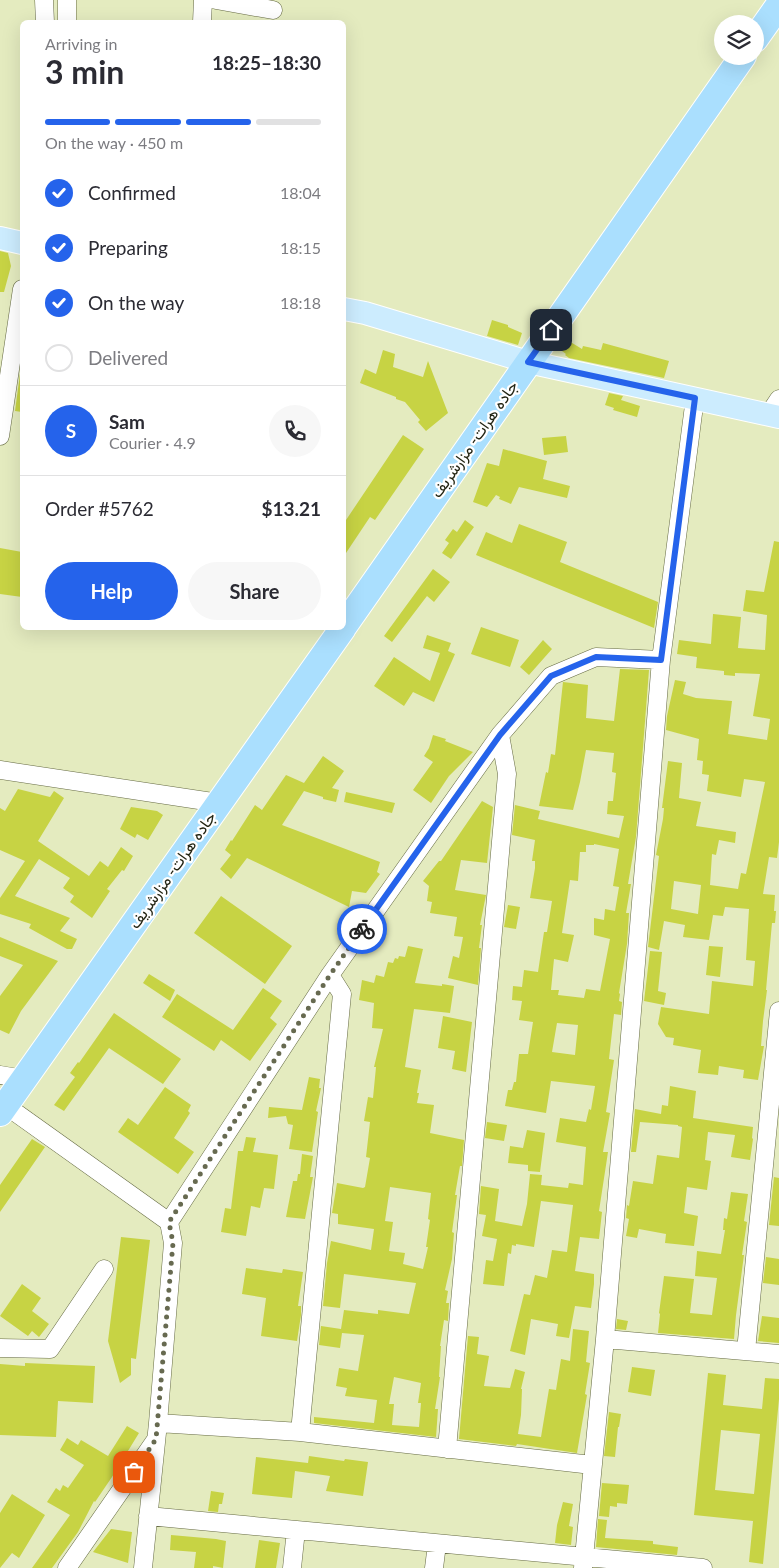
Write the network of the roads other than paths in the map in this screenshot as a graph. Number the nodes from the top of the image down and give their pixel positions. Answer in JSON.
{"nodes":[{"id":1,"x":44,"y":0,"type":"edge"},
{"id":2,"x":67,"y":0,"type":"edge"},
{"id":3,"x":203,"y":0,"type":"edge"},
{"id":4,"x":216,"y":0,"type":"edge"},
{"id":5,"x":779,"y":5,"type":"edge"},
{"id":6,"x":273,"y":10,"type":"dead end"},
{"id":7,"x":45,"y":20,"type":"edge"},
{"id":8,"x":67,"y":20,"type":"edge"},
{"id":9,"x":202,"y":20,"type":"edge"},
{"id":10,"x":764,"y":26,"type":"edge"},
{"id":11,"x":737,"y":65,"type":"edge"},
{"id":12,"x":0,"y":238,"type":"edge"},
{"id":13,"x":20,"y":243,"type":"edge"},
{"id":14,"x":20,"y":302,"type":"edge"},
{"id":15,"x":346,"y":309,"type":"edge"},
{"id":16,"x":528,"y":362,"type":"junction"},
{"id":17,"x":695,"y":398,"type":"junction"},
{"id":18,"x":776,"y":410,"type":"edge"},
{"id":19,"x":0,"y":436,"type":"edge"},
{"id":20,"x":346,"y":623,"type":"edge"},
{"id":21,"x":341,"y":630,"type":"edge"},
{"id":22,"x":661,"y":660,"type":"junction"},
{"id":23,"x":500,"y":735,"type":"junction"},
{"id":24,"x":0,"y":770,"type":"edge"},
{"id":25,"x":219,"y":803,"type":"junction"},
{"id":26,"x":330,"y":975,"type":"junction"},
{"id":27,"x":779,"y":1011,"type":"edge"},
{"id":28,"x":12,"y":1077,"type":"edge"},
{"id":29,"x":3,"y":1109,"type":"edge"},
{"id":30,"x":169,"y":1222,"type":"junction"},
{"id":31,"x":104,"y":1269,"type":"dead end"},
{"id":32,"x":605,"y":1339,"type":"junction"},
{"id":33,"x":0,"y":1348,"type":"edge"},
{"id":34,"x":746,"y":1351,"type":"junction"},
{"id":35,"x":779,"y":1354,"type":"edge"},
{"id":36,"x":157,"y":1431,"type":"junction"},
{"id":37,"x":300,"y":1432,"type":"junction"},
{"id":38,"x":447,"y":1449,"type":"junction"},
{"id":39,"x":592,"y":1465,"type":"junction"},
{"id":40,"x":148,"y":1516,"type":"junction"},
{"id":41,"x":296,"y":1530,"type":"junction"},
{"id":42,"x":436,"y":1544,"type":"junction"},
{"id":43,"x":583,"y":1563,"type":"edge"},
{"id":44,"x":67,"y":1568,"type":"edge"},
{"id":45,"x":143,"y":1568,"type":"edge"},
{"id":46,"x":292,"y":1568,"type":"edge"},
{"id":47,"x":434,"y":1568,"type":"edge"},
{"id":48,"x":703,"y":1568,"type":"edge"}],
"edges":[{"from":1,"to":7,"type":"street"},
{"from":2,"to":8,"type":"street"},
{"from":3,"to":9,"type":"street"},
{"from":4,"to":6,"type":"street"},
{"from":5,"to":10,"type":"highway"},
{"from":11,"to":16,"type":"highway","name":"جاده هرات- مزارشریف"},
{"from":12,"to":13,"type":"main road"},
{"from":14,"to":19,"type":"street"},
{"from":15,"to":16,"type":"main road"},
{"from":16,"to":17,"type":"main road"},
{"from":16,"to":20,"type":"highway","name":"جاده هرات- مزارشریف"},
{"from":17,"to":18,"type":"main road"},
{"from":17,"to":22,"type":"street"},
{"from":21,"to":25,"type":"highway","name":"جاده هرات- مزارشریف"},
{"from":22,"to":23,"type":"street"},
{"from":22,"to":32,"type":"street"},
{"from":23,"to":26,"type":"street"},
{"from":23,"to":38,"type":"street"},
{"from":24,"to":25,"type":"street"},
{"from":25,"to":28,"type":"highway","name":"جاده هرات- مزارشریف"},
{"from":26,"to":30,"type":"street"},
{"from":26,"to":37,"type":"street"},
{"from":27,"to":34,"type":"street"},
{"from":28,"to":29,"type":"highway","name":"جاده هرات- مزارشریف"},
{"from":29,"to":30,"type":"street"},
{"from":30,"to":36,"type":"street"},
{"from":31,"to":33,"type":"street"},
{"from":32,"to":34,"type":"street"},
{"from":32,"to":39,"type":"street"},
{"from":34,"to":35,"type":"street"},
{"from":36,"to":37,"type":"street"},
{"from":36,"to":40,"type":"street"},
{"from":36,"to":44,"type":"street"},
{"from":37,"to":38,"type":"street"},
{"from":38,"to":39,"type":"street"},
{"from":39,"to":43,"type":"street"},
{"from":40,"to":41,"type":"street"},
{"from":40,"to":45,"type":"street"},
{"from":41,"to":42,"type":"street"},
{"from":41,"to":46,"type":"street"},
{"from":42,"to":43,"type":"street"},
{"from":42,"to":47,"type":"street"},
{"from":43,"to":48,"type":"street"}]}
